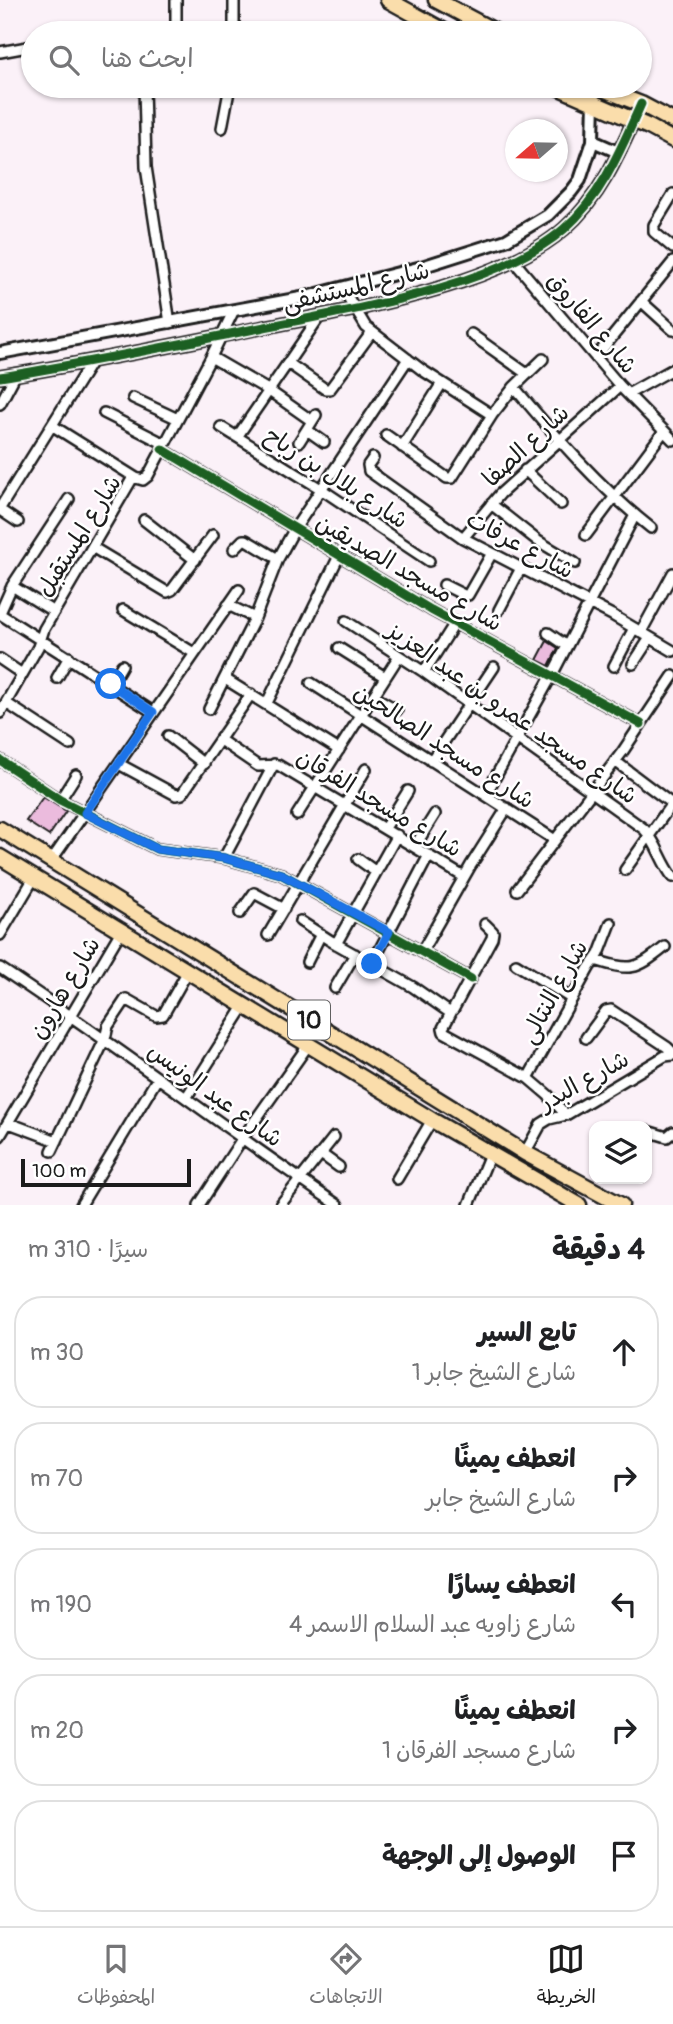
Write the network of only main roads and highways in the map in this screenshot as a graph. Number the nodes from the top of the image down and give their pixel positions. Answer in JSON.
{"nodes":[{"id":1,"x":388,"y":0,"type":"edge"},
{"id":2,"x":436,"y":0,"type":"edge"},
{"id":3,"x":426,"y":21,"type":"edge"},
{"id":4,"x":475,"y":21,"type":"edge"},
{"id":5,"x":581,"y":98,"type":"edge"},
{"id":6,"x":626,"y":98,"type":"edge"},
{"id":7,"x":673,"y":121,"type":"edge"},
{"id":8,"x":673,"y":140,"type":"edge"},
{"id":9,"x":0,"y":829,"type":"edge"},
{"id":10,"x":0,"y":857,"type":"edge"},
{"id":11,"x":579,"y":1205,"type":"edge"},
{"id":12,"x":621,"y":1205,"type":"edge"}],
"edges":[{"from":1,"to":3,"type":"main road"},
{"from":2,"to":4,"type":"main road"},
{"from":5,"to":8,"type":"main road"},
{"from":6,"to":7,"type":"main road"},
{"from":9,"to":12,"type":"main road","number":"10"},
{"from":10,"to":11,"type":"main road","number":"10"}]}
